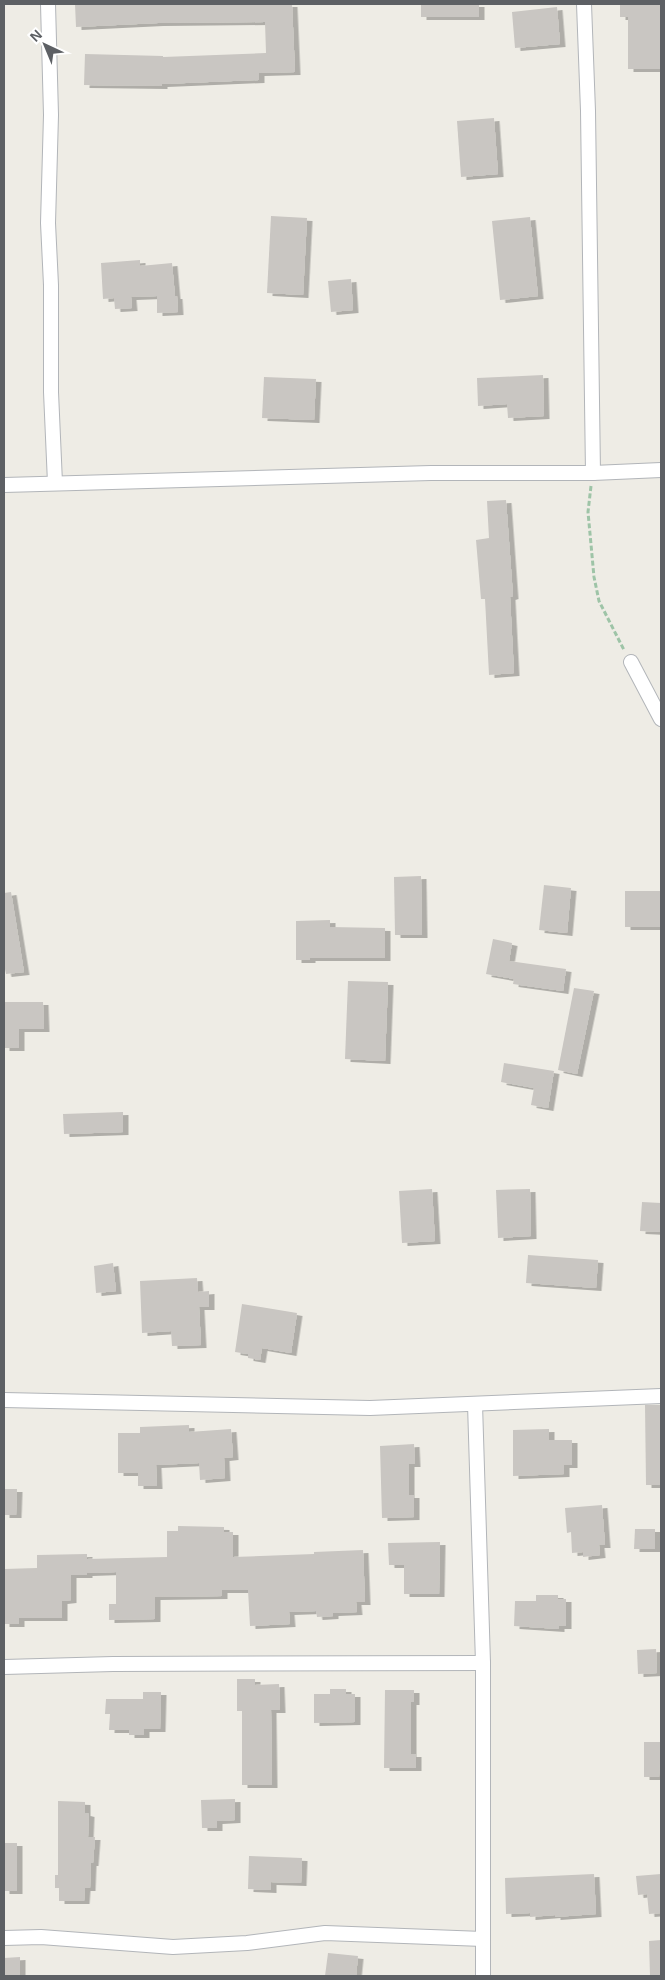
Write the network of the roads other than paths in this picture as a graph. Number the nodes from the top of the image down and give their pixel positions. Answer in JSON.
{"nodes":[{"id":1,"x":48,"y":4,"type":"edge"},
{"id":2,"x":584,"y":4,"type":"edge"},
{"id":3,"x":661,"y":470,"type":"edge"},
{"id":4,"x":593,"y":473,"type":"junction"},
{"id":5,"x":55,"y":483,"type":"junction"},
{"id":6,"x":4,"y":485,"type":"edge"},
{"id":7,"x":631,"y":662,"type":"road end"},
{"id":8,"x":661,"y":719,"type":"edge"},
{"id":9,"x":661,"y":1396,"type":"edge"},
{"id":10,"x":4,"y":1400,"type":"edge"},
{"id":11,"x":475,"y":1404,"type":"junction"},
{"id":12,"x":483,"y":1663,"type":"junction"},
{"id":13,"x":4,"y":1667,"type":"edge"},
{"id":14,"x":4,"y":1938,"type":"edge"},
{"id":15,"x":483,"y":1939,"type":"junction"},
{"id":16,"x":483,"y":1976,"type":"edge"}],
"edges":[{"from":1,"to":5,"type":"street"},
{"from":2,"to":4,"type":"street"},
{"from":3,"to":4,"type":"street"},
{"from":4,"to":5,"type":"street"},
{"from":5,"to":6,"type":"street"},
{"from":7,"to":8,"type":"street"},
{"from":9,"to":11,"type":"street"},
{"from":10,"to":11,"type":"street"},
{"from":11,"to":12,"type":"street"},
{"from":12,"to":13,"type":"street"},
{"from":12,"to":15,"type":"street"},
{"from":14,"to":15,"type":"street"},
{"from":15,"to":16,"type":"street"}]}
